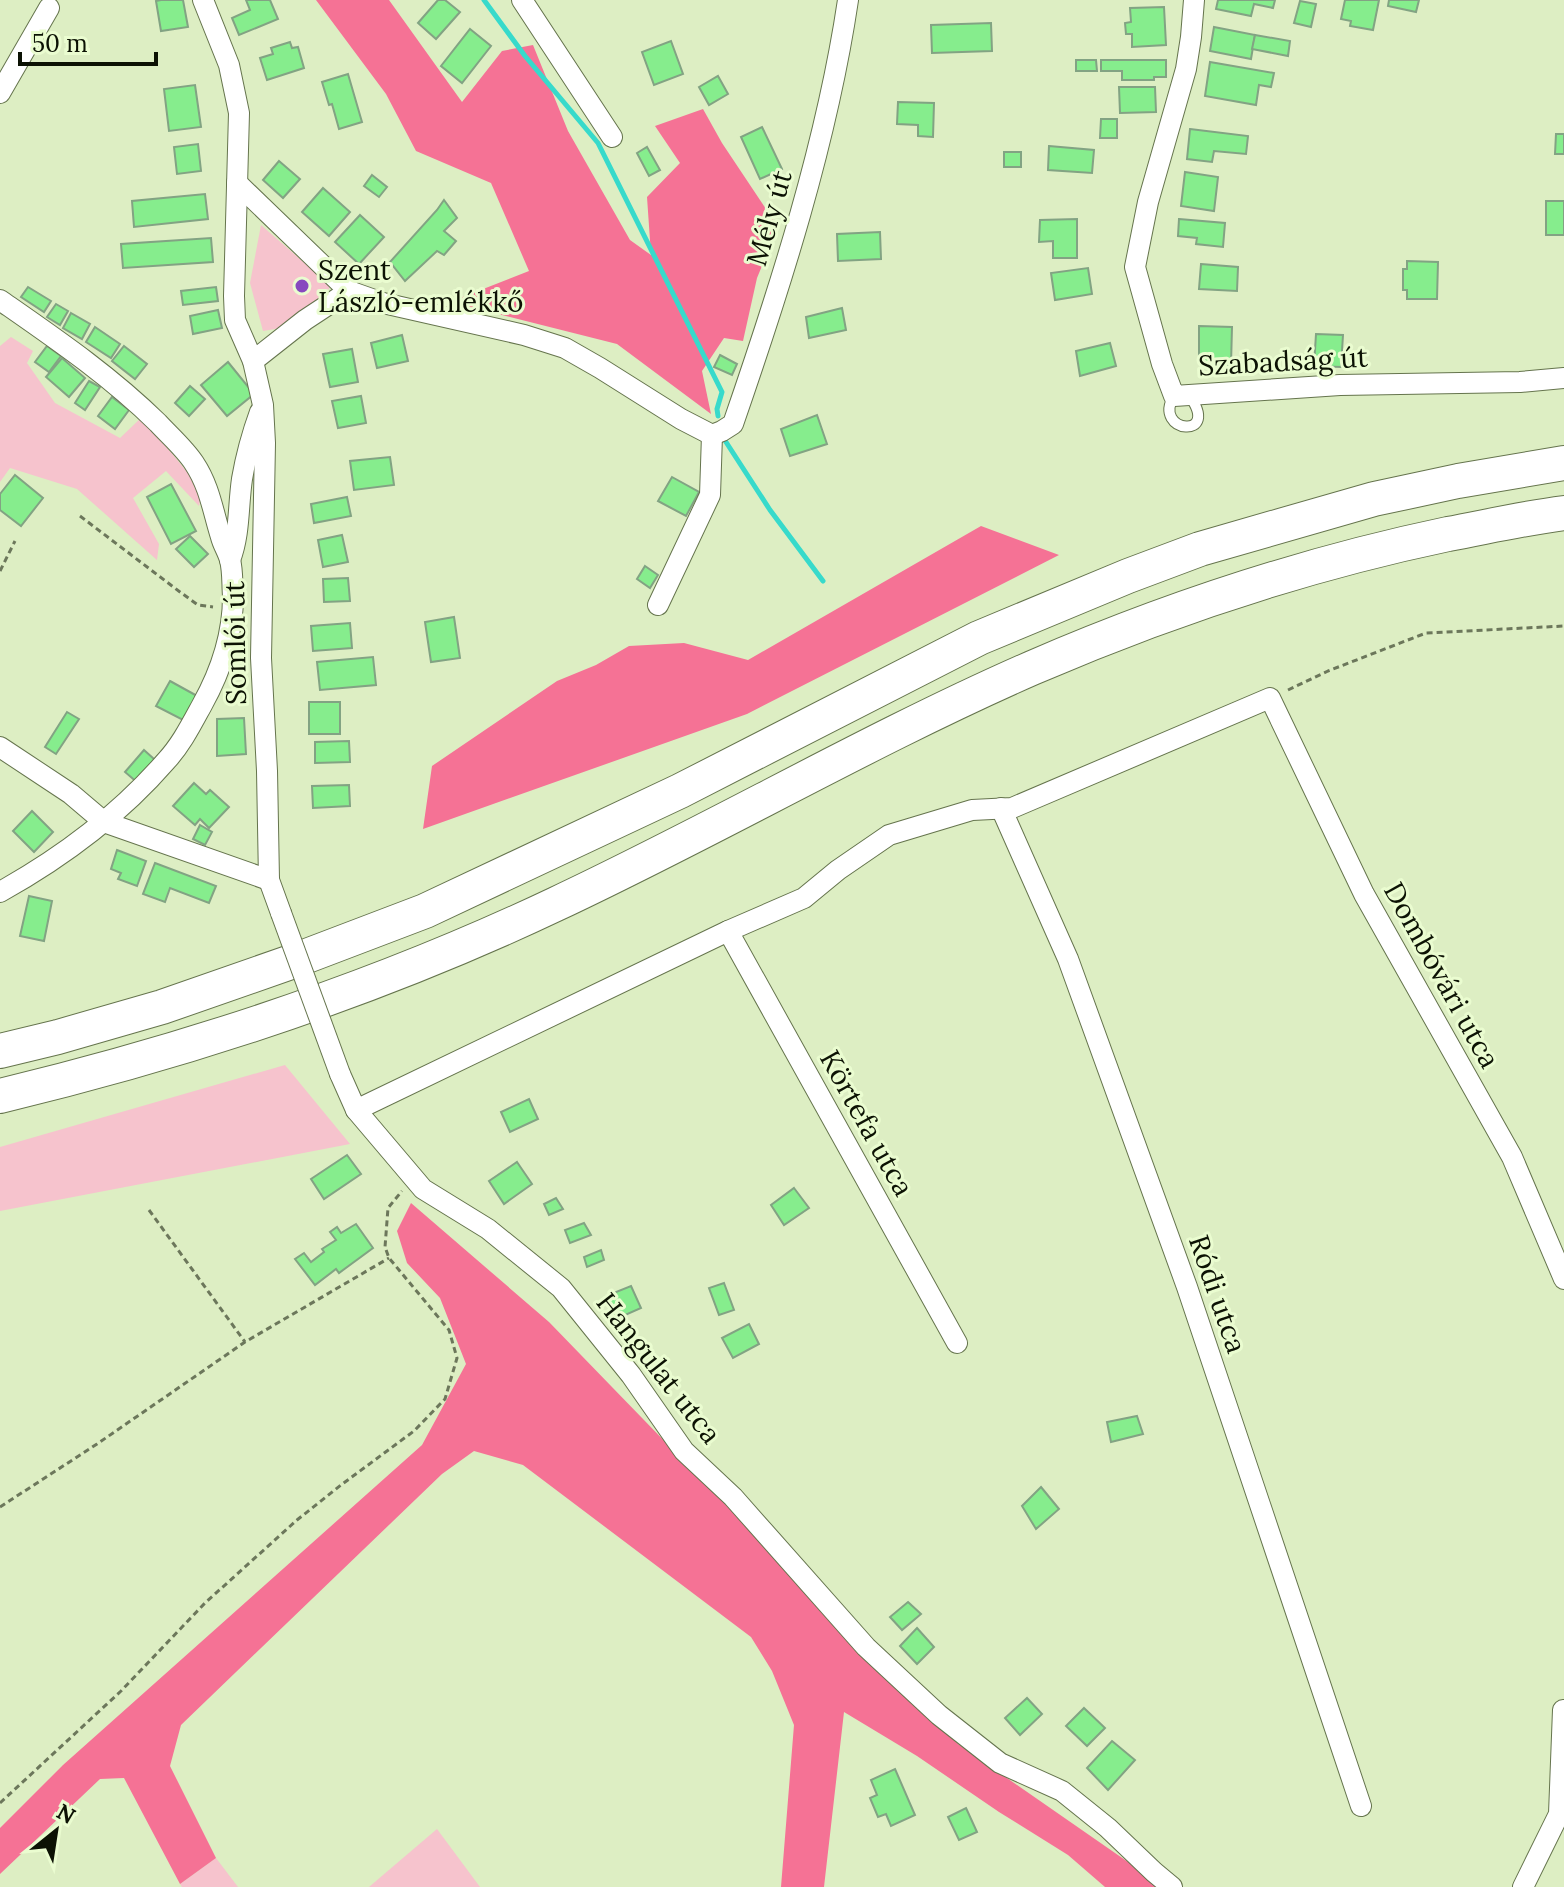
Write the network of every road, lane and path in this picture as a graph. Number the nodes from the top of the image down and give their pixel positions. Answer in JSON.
{"nodes":[{"id":1,"x":203,"y":0,"type":"edge"},
{"id":2,"x":522,"y":0,"type":"edge"},
{"id":3,"x":848,"y":0,"type":"edge"},
{"id":4,"x":1194,"y":0,"type":"edge"},
{"id":5,"x":49,"y":8,"type":"dead end"},
{"id":6,"x":0,"y":93,"type":"edge"},
{"id":7,"x":612,"y":137,"type":"dead end"},
{"id":8,"x":237,"y":183,"type":"junction"},
{"id":9,"x":349,"y":291,"type":"junction"},
{"id":10,"x":0,"y":300,"type":"edge"},
{"id":11,"x":253,"y":361,"type":"junction"},
{"id":12,"x":1564,"y":378,"type":"edge"},
{"id":13,"x":263,"y":405,"type":"junction"},
{"id":14,"x":712,"y":435,"type":"junction"},
{"id":15,"x":1564,"y":463,"type":"edge"},
{"id":16,"x":1564,"y":513,"type":"edge"},
{"id":17,"x":80,"y":516,"type":"dead end"},
{"id":18,"x":15,"y":541,"type":"dead end"},
{"id":19,"x":230,"y":560,"type":"junction"},
{"id":20,"x":0,"y":571,"type":"edge"},
{"id":21,"x":658,"y":605,"type":"dead end"},
{"id":22,"x":233,"y":609,"type":"junction"},
{"id":23,"x":1564,"y":626,"type":"edge"},
{"id":24,"x":1270,"y":698,"type":"junction"},
{"id":25,"x":0,"y":747,"type":"edge"},
{"id":26,"x":1001,"y":808,"type":"junction"},
{"id":27,"x":104,"y":822,"type":"junction"},
{"id":28,"x":269,"y":880,"type":"junction"},
{"id":29,"x":0,"y":892,"type":"edge"},
{"id":30,"x":728,"y":931,"type":"junction"},
{"id":31,"x":0,"y":1051,"type":"edge"},
{"id":32,"x":0,"y":1096,"type":"edge"},
{"id":33,"x":356,"y":1110,"type":"junction"},
{"id":34,"x":412,"y":1177,"type":"junction"},
{"id":35,"x":149,"y":1210,"type":"dead end"},
{"id":36,"x":389,"y":1258,"type":"junction"},
{"id":37,"x":1564,"y":1279,"type":"edge"},
{"id":38,"x":245,"y":1342,"type":"junction"},
{"id":39,"x":957,"y":1343,"type":"dead end"},
{"id":40,"x":0,"y":1507,"type":"edge"},
{"id":41,"x":1563,"y":1710,"type":"edge"},
{"id":42,"x":0,"y":1803,"type":"edge"},
{"id":43,"x":1361,"y":1806,"type":"dead end"},
{"id":44,"x":1172,"y":1887,"type":"edge"},
{"id":45,"x":1523,"y":1887,"type":"edge"}],
"edges":[{"from":1,"to":8,"type":"street","name":"Somlói út"},
{"from":2,"to":7,"type":"street"},
{"from":3,"to":14,"type":"street","name":"Mély út"},
{"from":4,"to":12,"type":"street","name":"Szabadság út"},
{"from":5,"to":6,"type":"street"},
{"from":8,"to":9,"type":"street"},
{"from":8,"to":11,"type":"street","name":"Somlói út"},
{"from":9,"to":11,"type":"street"},
{"from":9,"to":14,"type":"street"},
{"from":10,"to":19,"type":"street","name":"Somlói út"},
{"from":11,"to":13,"type":"street","name":"Somlói út"},
{"from":13,"to":19,"type":"street","name":"Somlói út"},
{"from":13,"to":28,"type":"street","name":"Somlói út"},
{"from":14,"to":21,"type":"street"},
{"from":15,"to":31,"type":"highway"},
{"from":16,"to":32,"type":"highway"},
{"from":17,"to":22,"type":"path"},
{"from":18,"to":20,"type":"path"},
{"from":19,"to":22,"type":"street","name":"Somlói út"},
{"from":22,"to":27,"type":"street","name":"Somlói út"},
{"from":23,"to":24,"type":"path"},
{"from":24,"to":26,"type":"street"},
{"from":24,"to":37,"type":"street","name":"Dombóvári utca"},
{"from":25,"to":27,"type":"street"},
{"from":26,"to":30,"type":"street"},
{"from":26,"to":43,"type":"street","name":"Ródi utca"},
{"from":27,"to":28,"type":"street"},
{"from":27,"to":29,"type":"street","name":"Somlói út"},
{"from":28,"to":33,"type":"street","name":"Hangulat utca","bridge":true},
{"from":30,"to":33,"type":"street"},
{"from":30,"to":39,"type":"street","name":"Körtefa utca"},
{"from":33,"to":34,"type":"street","name":"Hangulat utca"},
{"from":34,"to":36,"type":"path"},
{"from":34,"to":44,"type":"street","name":"Hangulat utca"},
{"from":35,"to":38,"type":"path"},
{"from":36,"to":38,"type":"path"},
{"from":36,"to":42,"type":"path"},
{"from":38,"to":40,"type":"path"},
{"from":41,"to":45,"type":"street"}]}
